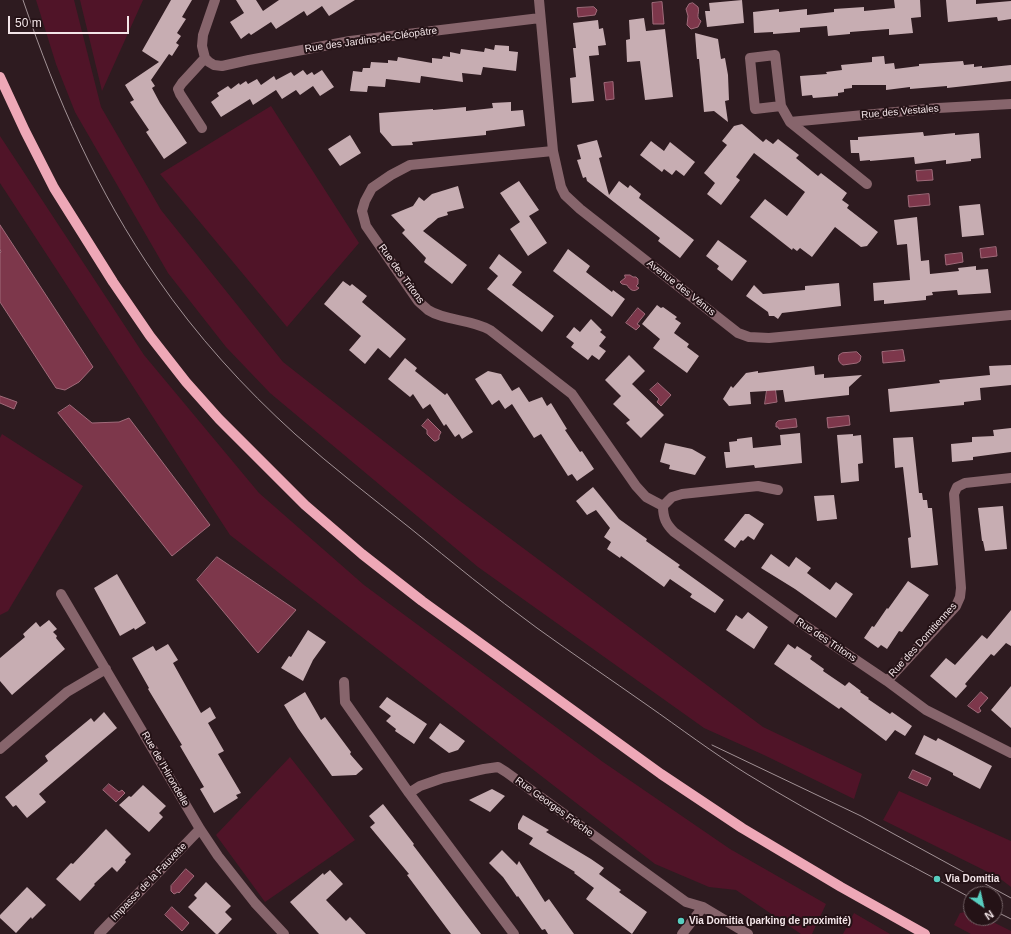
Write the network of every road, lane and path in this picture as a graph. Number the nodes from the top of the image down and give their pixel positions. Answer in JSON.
{"nodes":[{"id":1,"x":215,"y":0,"type":"edge"},
{"id":2,"x":539,"y":0,"type":"edge"},
{"id":3,"x":540,"y":18,"type":"junction"},
{"id":4,"x":205,"y":58,"type":"junction"},
{"id":5,"x":0,"y":77,"type":"edge"},
{"id":6,"x":1011,"y":104,"type":"edge"},
{"id":7,"x":781,"y":106,"type":"junction"},
{"id":8,"x":790,"y":122,"type":"junction"},
{"id":9,"x":202,"y":128,"type":"dead end"},
{"id":10,"x":552,"y":152,"type":"junction"},
{"id":11,"x":867,"y":184,"type":"dead end"},
{"id":12,"x":1011,"y":315,"type":"edge"},
{"id":13,"x":1011,"y":478,"type":"edge"},
{"id":14,"x":778,"y":490,"type":"dead end"},
{"id":15,"x":663,"y":506,"type":"junction"},
{"id":16,"x":61,"y":594,"type":"dead end"},
{"id":17,"x":106,"y":669,"type":"junction"},
{"id":18,"x":887,"y":681,"type":"junction"},
{"id":19,"x":344,"y":682,"type":"dead end"},
{"id":20,"x":0,"y":749,"type":"edge"},
{"id":21,"x":1011,"y":753,"type":"edge"},
{"id":22,"x":409,"y":793,"type":"junction"},
{"id":23,"x":200,"y":829,"type":"junction"},
{"id":24,"x":703,"y":907,"type":"junction"},
{"id":25,"x":742,"y":932,"type":"edge"},
{"id":26,"x":99,"y":934,"type":"edge"},
{"id":27,"x":284,"y":934,"type":"edge"},
{"id":28,"x":514,"y":934,"type":"edge"},
{"id":29,"x":682,"y":934,"type":"edge"},
{"id":30,"x":925,"y":934,"type":"edge"}],
"edges":[{"from":1,"to":4,"type":"street"},
{"from":2,"to":3,"type":"street","name":"Avenue des Vénus"},
{"from":3,"to":4,"type":"street","name":"Rue des Jardins-de-Cléopâtre"},
{"from":3,"to":10,"type":"street","name":"Avenue des Vénus"},
{"from":4,"to":9,"type":"street"},
{"from":5,"to":30,"type":"main road"},
{"from":6,"to":8,"type":"street","name":"Rue des Vestales"},
{"from":7,"to":7,"type":"street"},
{"from":7,"to":8,"type":"street"},
{"from":8,"to":11,"type":"street"},
{"from":10,"to":12,"type":"street","name":"Avenue des Vénus"},
{"from":10,"to":15,"type":"street","name":"Rue des Tritons"},
{"from":13,"to":18,"type":"street","name":"Rue des Domitiennes"},
{"from":14,"to":15,"type":"street"},
{"from":15,"to":18,"type":"street","name":"Rue des Tritons"},
{"from":16,"to":17,"type":"street","name":"Rue de l'Hirondelle"},
{"from":17,"to":20,"type":"street"},
{"from":17,"to":23,"type":"street","name":"Rue de l'Hirondelle"},
{"from":18,"to":21,"type":"street","name":"Rue des Tritons"},
{"from":19,"to":22,"type":"street"},
{"from":22,"to":24,"type":"street","name":"Rue Georges Frêche"},
{"from":22,"to":28,"type":"street"},
{"from":23,"to":26,"type":"street","name":"Impasse de la Fauvette"},
{"from":23,"to":27,"type":"street","name":"Rue de l'Hirondelle"},
{"from":24,"to":25,"type":"street","name":"Rue Georges Frêche"},
{"from":24,"to":29,"type":"street"}]}
